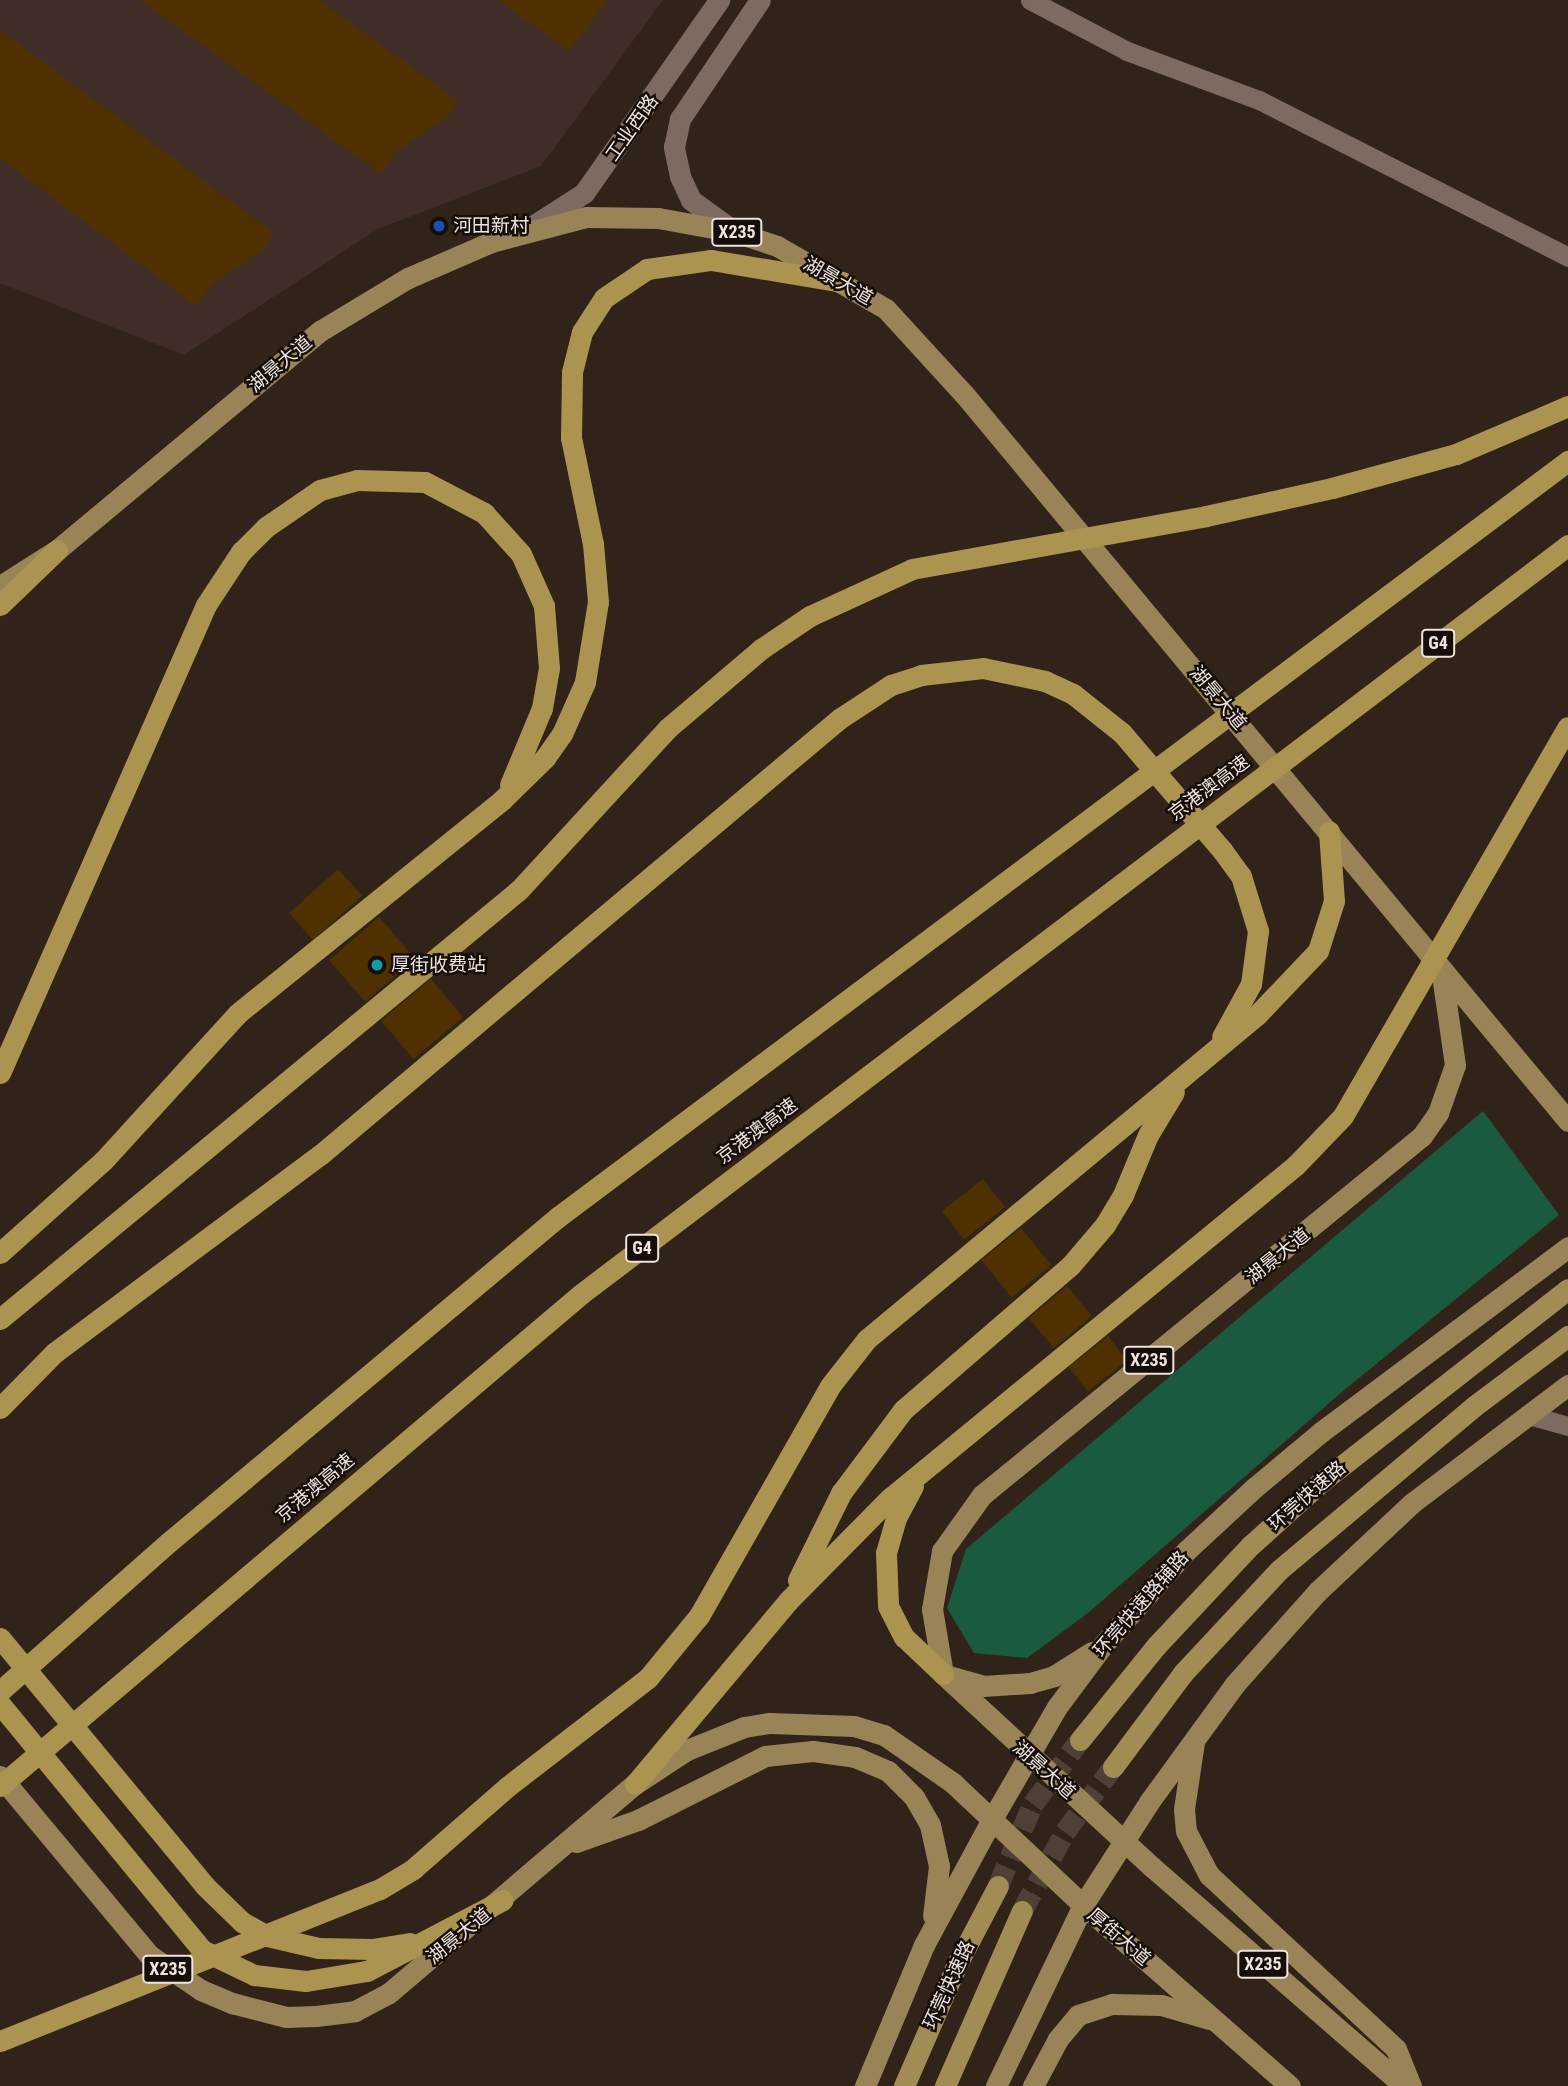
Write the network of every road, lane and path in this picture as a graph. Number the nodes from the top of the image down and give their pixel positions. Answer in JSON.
{"nodes":[{"id":1,"x":719,"y":0,"type":"edge"},
{"id":2,"x":760,"y":0,"type":"edge"},
{"id":3,"x":1030,"y":0,"type":"edge"},
{"id":4,"x":736,"y":232,"type":"junction"},
{"id":5,"x":520,"y":233,"type":"junction"},
{"id":6,"x":1568,"y":257,"type":"edge"},
{"id":7,"x":842,"y":282,"type":"junction"},
{"id":8,"x":1568,"y":406,"type":"edge"},
{"id":9,"x":1568,"y":461,"type":"edge"},
{"id":10,"x":1568,"y":545,"type":"edge"},
{"id":11,"x":57,"y":550,"type":"junction"},
{"id":12,"x":0,"y":586,"type":"edge"},
{"id":13,"x":0,"y":605,"type":"edge"},
{"id":14,"x":1568,"y":727,"type":"edge"},
{"id":15,"x":502,"y":800,"type":"junction"},
{"id":16,"x":1329,"y":831,"type":"junction"},
{"id":17,"x":1441,"y":973,"type":"junction"},
{"id":18,"x":1211,"y":1054,"type":"junction"},
{"id":19,"x":1191,"y":1070,"type":"junction"},
{"id":20,"x":0,"y":1073,"type":"edge"},
{"id":21,"x":1568,"y":1121,"type":"edge"},
{"id":22,"x":1568,"y":1247,"type":"edge"},
{"id":23,"x":0,"y":1253,"type":"edge"},
{"id":24,"x":1568,"y":1289,"type":"edge"},
{"id":25,"x":0,"y":1320,"type":"edge"},
{"id":26,"x":1568,"y":1336,"type":"edge"},
{"id":27,"x":1568,"y":1385,"type":"edge"},
{"id":28,"x":0,"y":1408,"type":"edge"},
{"id":29,"x":1529,"y":1415,"type":"junction"},
{"id":30,"x":1568,"y":1426,"type":"edge"},
{"id":31,"x":920,"y":1473,"type":"junction"},
{"id":32,"x":788,"y":1601,"type":"junction"},
{"id":33,"x":0,"y":1637,"type":"edge"},
{"id":34,"x":1103,"y":1645,"type":"junction"},
{"id":35,"x":943,"y":1674,"type":"junction"},
{"id":36,"x":0,"y":1691,"type":"edge"},
{"id":37,"x":0,"y":1704,"type":"edge"},
{"id":38,"x":1195,"y":1737,"type":"junction"},
{"id":39,"x":1080,"y":1740,"type":"tunnel mouth"},
{"id":40,"x":1028,"y":1755,"type":"junction"},
{"id":41,"x":1113,"y":1766,"type":"tunnel mouth"},
{"id":42,"x":0,"y":1776,"type":"edge"},
{"id":43,"x":953,"y":1783,"type":"joint"},
{"id":44,"x":635,"y":1784,"type":"junction"},
{"id":45,"x":0,"y":1786,"type":"edge"},
{"id":46,"x":992,"y":1819,"type":"junction"},
{"id":47,"x":1123,"y":1841,"type":"junction"},
{"id":48,"x":565,"y":1846,"type":"junction"},
{"id":49,"x":998,"y":1886,"type":"tunnel mouth"},
{"id":50,"x":503,"y":1900,"type":"junction"},
{"id":51,"x":1083,"y":1905,"type":"junction"},
{"id":52,"x":1022,"y":1911,"type":"tunnel mouth"},
{"id":53,"x":432,"y":1937,"type":"junction"},
{"id":54,"x":925,"y":1945,"type":"junction"},
{"id":55,"x":1214,"y":2020,"type":"junction"},
{"id":56,"x":0,"y":2040,"type":"edge"},
{"id":57,"x":865,"y":2086,"type":"edge"},
{"id":58,"x":904,"y":2086,"type":"edge"},
{"id":59,"x":945,"y":2086,"type":"edge"},
{"id":60,"x":996,"y":2086,"type":"edge"},
{"id":61,"x":1033,"y":2086,"type":"edge"},
{"id":62,"x":1290,"y":2086,"type":"edge"},
{"id":63,"x":1404,"y":2086,"type":"edge"},
{"id":64,"x":1411,"y":2086,"type":"edge"}],
"edges":[{"from":1,"to":5,"type":"street","name":"工业西路"},
{"from":2,"to":4,"type":"street","name":"工业西路"},
{"from":3,"to":6,"type":"street"},
{"from":4,"to":5,"type":"main road","name":"湖景大道","number":"X235"},
{"from":4,"to":7,"type":"main road","name":"湖景大道","number":"X235"},
{"from":5,"to":11,"type":"main road","name":"湖景大道","number":"X235"},
{"from":7,"to":15,"type":"highway"},
{"from":7,"to":16,"type":"main road","name":"湖景大道","number":"X235"},
{"from":8,"to":25,"type":"highway"},
{"from":9,"to":36,"type":"highway"},
{"from":10,"to":45,"type":"highway","name":"京港澳高速","number":"G4"},
{"from":11,"to":12,"type":"main road","name":"湖景大道","number":"X235"},
{"from":11,"to":13,"type":"highway"},
{"from":14,"to":31,"type":"highway"},
{"from":15,"to":20,"type":"highway"},
{"from":15,"to":23,"type":"highway"},
{"from":16,"to":17,"type":"main road","name":"湖景大道","number":"X235"},
{"from":16,"to":18,"type":"highway"},
{"from":17,"to":21,"type":"main road"},
{"from":17,"to":35,"type":"main road","name":"湖景大道","number":"X235"},
{"from":18,"to":19,"type":"highway"},
{"from":18,"to":28,"type":"highway"},
{"from":19,"to":32,"type":"highway"},
{"from":19,"to":56,"type":"highway"},
{"from":22,"to":34,"type":"main road","name":"环莞快速路辅路"},
{"from":24,"to":39,"type":"highway","name":"环莞快速路"},
{"from":26,"to":41,"type":"highway","name":"环莞快速路"},
{"from":27,"to":29,"type":"main road"},
{"from":29,"to":30,"type":"street"},
{"from":29,"to":38,"type":"main road"},
{"from":31,"to":32,"type":"highway"},
{"from":31,"to":35,"type":"highway"},
{"from":32,"to":44,"type":"highway"},
{"from":33,"to":53,"type":"highway"},
{"from":34,"to":35,"type":"main road"},
{"from":34,"to":40,"type":"main road","name":"环莞快速路辅路"},
{"from":35,"to":40,"type":"main road","name":"湖景大道","number":"X235"},
{"from":37,"to":53,"type":"highway"},
{"from":38,"to":47,"type":"main road"},
{"from":38,"to":64,"type":"main road"},
{"from":40,"to":46,"type":"main road","name":"环莞快速路辅路"},
{"from":40,"to":47,"type":"main road","name":"湖景大道","number":"X235"},
{"from":42,"to":50,"type":"main road","name":"湖景大道","number":"X235"},
{"from":43,"to":44,"type":"main road","name":"湖景大道","number":"X235"},
{"from":43,"to":46,"type":"main road","name":"厚街大道","number":"X235"},
{"from":44,"to":48,"type":"main road","name":"湖景大道","number":"X235"},
{"from":46,"to":51,"type":"main road","name":"厚街大道","number":"X235"},
{"from":46,"to":54,"type":"main road","name":"环莞快速路辅路"},
{"from":47,"to":51,"type":"main road"},
{"from":47,"to":63,"type":"main road","number":"X235"},
{"from":48,"to":50,"type":"main road","name":"湖景大道","number":"X235"},
{"from":48,"to":54,"type":"main road"},
{"from":49,"to":58,"type":"highway","name":"环莞快速路"},
{"from":50,"to":53,"type":"highway"},
{"from":51,"to":55,"type":"main road","name":"厚街大道","number":"X235"},
{"from":51,"to":60,"type":"main road"},
{"from":52,"to":59,"type":"highway","name":"环莞快速路"},
{"from":54,"to":57,"type":"main road","name":"环莞快速路辅路"},
{"from":55,"to":61,"type":"main road"},
{"from":55,"to":62,"type":"main road","name":"厚街大道","number":"X235"}]}
